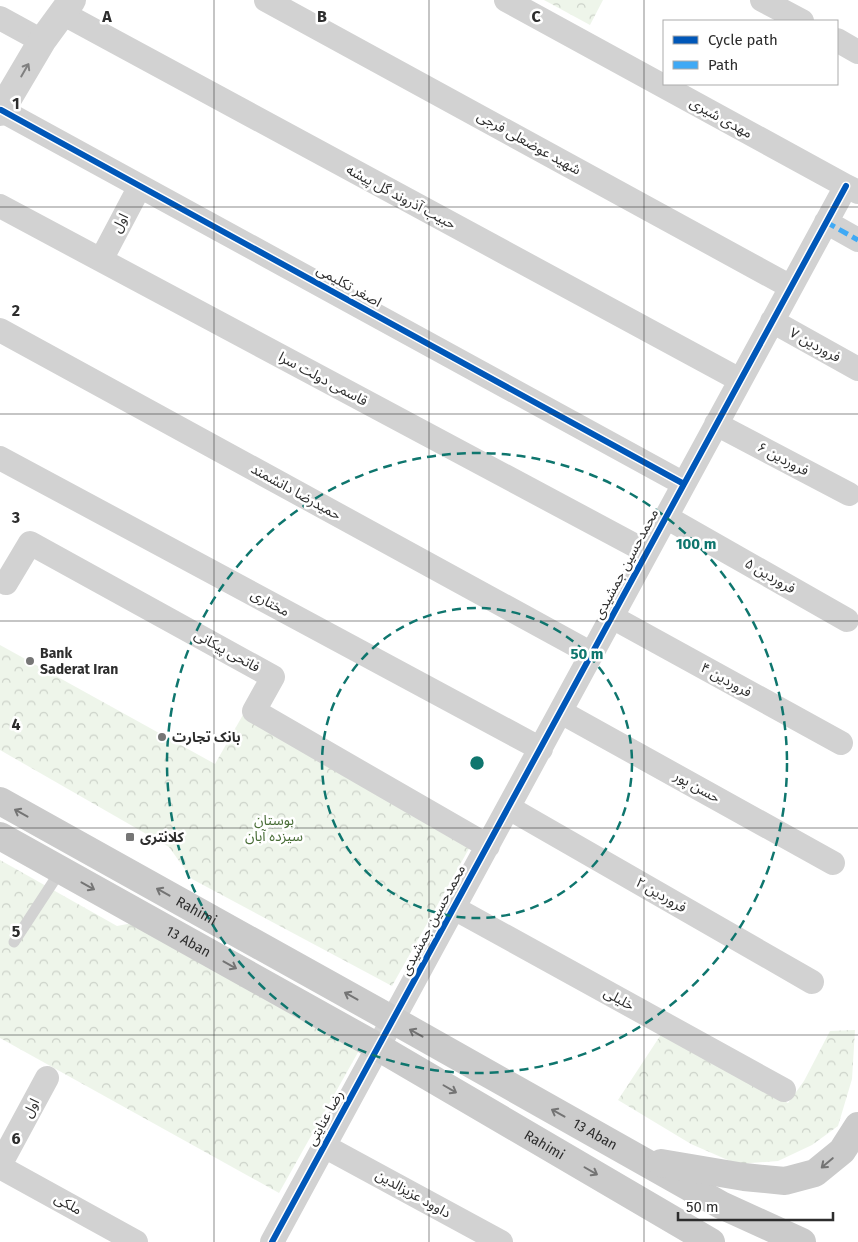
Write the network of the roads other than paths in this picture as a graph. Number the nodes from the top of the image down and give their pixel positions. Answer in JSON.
{"nodes":[{"id":1,"x":266,"y":0,"type":"edge"},
{"id":2,"x":506,"y":0,"type":"edge"},
{"id":3,"x":762,"y":0,"type":"edge"},
{"id":4,"x":67,"y":7,"type":"edge"},
{"id":5,"x":0,"y":18,"type":"edge"},
{"id":6,"x":800,"y":20,"type":"edge"},
{"id":7,"x":42,"y":41,"type":"junction"},
{"id":8,"x":838,"y":41,"type":"edge"},
{"id":9,"x":858,"y":52,"type":"edge"},
{"id":10,"x":1,"y":111,"type":"edge"},
{"id":11,"x":140,"y":186,"type":"junction"},
{"id":12,"x":852,"y":189,"type":"edge"},
{"id":13,"x":0,"y":206,"type":"edge"},
{"id":14,"x":826,"y":222,"type":"junction"},
{"id":15,"x":858,"y":240,"type":"edge"},
{"id":16,"x":101,"y":260,"type":"junction"},
{"id":17,"x":791,"y":287,"type":"junction"},
{"id":18,"x":772,"y":321,"type":"junction"},
{"id":19,"x":0,"y":330,"type":"edge"},
{"id":20,"x":858,"y":369,"type":"edge"},
{"id":21,"x":740,"y":380,"type":"junction"},
{"id":22,"x":716,"y":424,"type":"junction"},
{"id":23,"x":0,"y":458,"type":"edge"},
{"id":24,"x":684,"y":484,"type":"junction"},
{"id":25,"x":850,"y":494,"type":"dead end"},
{"id":26,"x":666,"y":517,"type":"junction"},
{"id":27,"x":647,"y":552,"type":"junction"},
{"id":28,"x":6,"y":583,"type":"dead end"},
{"id":29,"x":612,"y":617,"type":"junction"},
{"id":30,"x":847,"y":620,"type":"dead end"},
{"id":31,"x":592,"y":654,"type":"junction"},
{"id":32,"x":561,"y":712,"type":"junction"},
{"id":33,"x":841,"y":742,"type":"dead end"},
{"id":34,"x":541,"y":749,"type":"junction"},
{"id":35,"x":0,"y":801,"type":"edge"},
{"id":36,"x":508,"y":808,"type":"junction"},
{"id":37,"x":0,"y":836,"type":"edge"},
{"id":38,"x":488,"y":846,"type":"junction"},
{"id":39,"x":833,"y":863,"type":"dead end"},
{"id":40,"x":61,"y":870,"type":"junction"},
{"id":41,"x":454,"y":908,"type":"junction"},
{"id":42,"x":14,"y":942,"type":"dead end"},
{"id":43,"x":812,"y":982,"type":"dead end"},
{"id":44,"x":397,"y":1014,"type":"junction"},
{"id":45,"x":378,"y":1048,"type":"junction"},
{"id":46,"x":47,"y":1078,"type":"dead end"},
{"id":47,"x":784,"y":1090,"type":"dead end"},
{"id":48,"x":858,"y":1126,"type":"edge"},
{"id":49,"x":324,"y":1146,"type":"junction"},
{"id":50,"x":640,"y":1159,"type":"junction"},
{"id":51,"x":0,"y":1166,"type":"edge"},
{"id":52,"x":792,"y":1239,"type":"edge"},
{"id":53,"x":136,"y":1242,"type":"edge"},
{"id":54,"x":272,"y":1242,"type":"edge"},
{"id":55,"x":501,"y":1242,"type":"edge"},
{"id":56,"x":711,"y":1242,"type":"edge"}],
"edges":[{"from":1,"to":17,"type":"street","name":"شهید عوضعلی فرجی"},
{"from":2,"to":12,"type":"street","name":"مهدی شیری"},
{"from":3,"to":6,"type":"street"},
{"from":4,"to":7,"type":"street"},
{"from":4,"to":21,"type":"street","name":"حبیب آذروند گل پیشه"},
{"from":5,"to":7,"type":"street"},
{"from":10,"to":7,"type":"street","one_way":true},
{"from":8,"to":9,"type":"street"},
{"from":10,"to":11,"type":"street","name":"اصغر تکلیمی"},
{"from":11,"to":16,"type":"street","name":"اول"},
{"from":11,"to":24,"type":"street","name":"اصغر تکلیمی"},
{"from":12,"to":14,"type":"street","name":"محمدحسین جمشیدی"},
{"from":13,"to":16,"type":"street","name":"قاسمی دولت سرا"},
{"from":14,"to":15,"type":"street"},
{"from":14,"to":17,"type":"street","name":"محمدحسین جمشیدی"},
{"from":16,"to":27,"type":"street","name":"قاسمی دولت سرا"},
{"from":17,"to":18,"type":"street","name":"محمدحسین جمشیدی"},
{"from":18,"to":20,"type":"street","name":"فروردین ۷"},
{"from":18,"to":21,"type":"street","name":"محمدحسین جمشیدی"},
{"from":19,"to":31,"type":"street","name":"حمیدرضا دانشمند"},
{"from":21,"to":22,"type":"street","name":"محمدحسین جمشیدی"},
{"from":22,"to":24,"type":"street","name":"محمدحسین جمشیدی"},
{"from":22,"to":25,"type":"street","name":"فروردین ۶"},
{"from":23,"to":34,"type":"street","name":"مختاری"},
{"from":24,"to":26,"type":"street","name":"محمدحسین جمشیدی"},
{"from":26,"to":27,"type":"street","name":"محمدحسین جمشیدی"},
{"from":26,"to":30,"type":"street","name":"فروردین ۵"},
{"from":27,"to":29,"type":"street","name":"محمدحسین جمشیدی"},
{"from":28,"to":38,"type":"street","name":"فاتحی پیکانی"},
{"from":29,"to":31,"type":"street","name":"محمدحسین جمشیدی"},
{"from":29,"to":33,"type":"street","name":"فروردین ۴"},
{"from":31,"to":32,"type":"street","name":"محمدحسین جمشیدی"},
{"from":32,"to":34,"type":"street","name":"محمدحسین جمشیدی"},
{"from":32,"to":39,"type":"street","name":"حسن پور"},
{"from":34,"to":36,"type":"street","name":"محمدحسین جمشیدی"},
{"from":44,"to":35,"type":"main road","name":"Rahimi","one_way":true},
{"from":36,"to":38,"type":"street","name":"محمدحسین جمشیدی"},
{"from":36,"to":43,"type":"street","name":"فروردین ۲"},
{"from":37,"to":40,"type":"main road","name":"13 Aban"},
{"from":38,"to":41,"type":"street","name":"محمدحسین جمشیدی"},
{"from":40,"to":42,"type":"lane"},
{"from":40,"to":45,"type":"main road","name":"13 Aban","one_way":true},
{"from":41,"to":44,"type":"street","name":"محمدحسین جمشیدی"},
{"from":41,"to":47,"type":"street","name":"خلیلی"},
{"from":44,"to":45,"type":"street","name":"رضا عنایتی"},
{"from":50,"to":44,"type":"main road","name":"13 Aban","one_way":true},
{"from":45,"to":49,"type":"street","name":"رضا عنایتی"},
{"from":45,"to":56,"type":"main road","name":"Rahimi","one_way":true},
{"from":46,"to":51,"type":"street","name":"اول"},
{"from":48,"to":50,"type":"main road","one_way":true},
{"from":49,"to":54,"type":"street","name":"رضا عنایتی"},
{"from":49,"to":55,"type":"street","name":"داوود عزیزالدین"},
{"from":50,"to":52,"type":"main road","name":"13 Aban"},
{"from":51,"to":53,"type":"street","name":"ملکی"}]}
